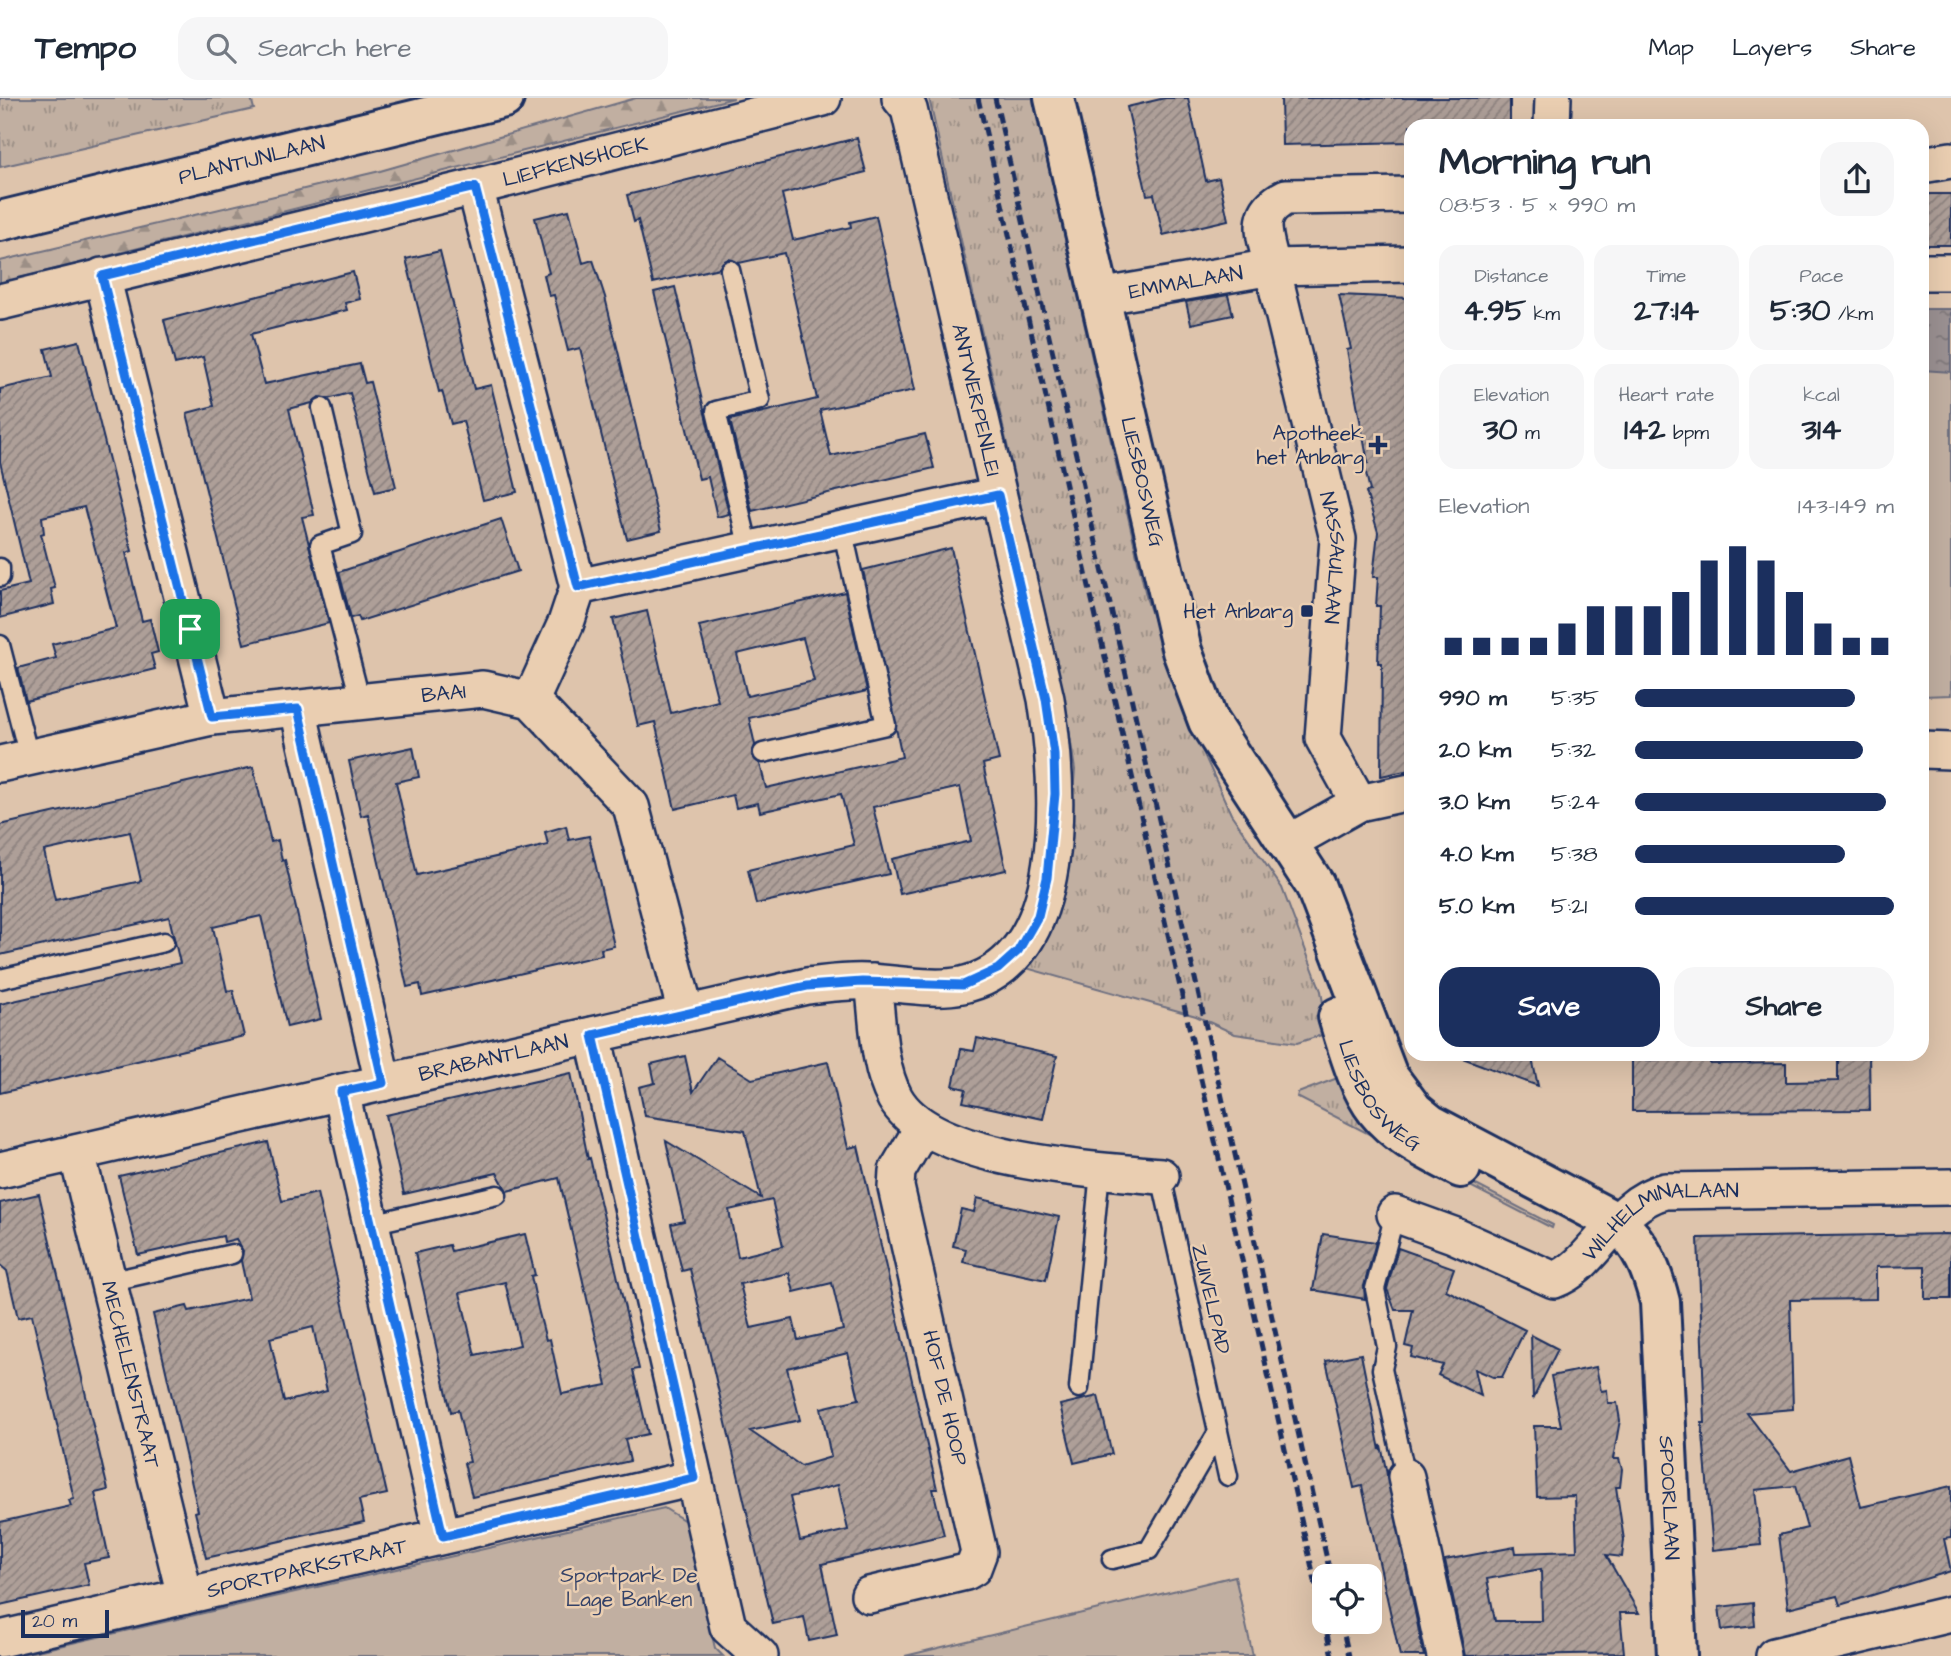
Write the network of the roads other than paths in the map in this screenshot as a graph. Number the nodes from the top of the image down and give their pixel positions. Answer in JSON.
{"nodes":[{"id":1,"x":504,"y":98,"type":"edge"},
{"id":2,"x":823,"y":98,"type":"edge"},
{"id":3,"x":900,"y":98,"type":"edge"},
{"id":4,"x":1553,"y":98,"type":"edge"},
{"id":5,"x":1054,"y":99,"type":"edge"},
{"id":6,"x":1552,"y":119,"type":"edge"},
{"id":7,"x":1951,"y":160,"type":"edge"},
{"id":8,"x":1929,"y":164,"type":"edge"},
{"id":9,"x":475,"y":187,"type":"junction"},
{"id":10,"x":1404,"y":195,"type":"edge"},
{"id":11,"x":0,"y":221,"type":"edge"},
{"id":12,"x":1404,"y":264,"type":"edge"},
{"id":13,"x":1272,"y":267,"type":"junction"},
{"id":14,"x":730,"y":270,"type":"dead end"},
{"id":15,"x":1929,"y":272,"type":"edge"},
{"id":16,"x":1951,"y":272,"type":"edge"},
{"id":17,"x":102,"y":276,"type":"junction"},
{"id":18,"x":1099,"y":297,"type":"junction"},
{"id":19,"x":0,"y":302,"type":"edge"},
{"id":20,"x":321,"y":408,"type":"dead end"},
{"id":21,"x":998,"y":495,"type":"junction"},
{"id":22,"x":842,"y":528,"type":"junction"},
{"id":23,"x":749,"y":549,"type":"junction"},
{"id":24,"x":0,"y":568,"type":"edge"},
{"id":25,"x":0,"y":577,"type":"edge"},
{"id":26,"x":578,"y":587,"type":"junction"},
{"id":27,"x":0,"y":645,"type":"edge"},
{"id":28,"x":531,"y":700,"type":"junction"},
{"id":29,"x":361,"y":703,"type":"junction"},
{"id":30,"x":298,"y":709,"type":"junction"},
{"id":31,"x":212,"y":717,"type":"junction"},
{"id":32,"x":1929,"y":750,"type":"edge"},
{"id":33,"x":1951,"y":751,"type":"edge"},
{"id":34,"x":763,"y":753,"type":"dead end"},
{"id":35,"x":14,"y":761,"type":"edge"},
{"id":36,"x":1404,"y":793,"type":"edge"},
{"id":37,"x":1359,"y":803,"type":"junction"},
{"id":38,"x":1286,"y":844,"type":"junction"},
{"id":39,"x":164,"y":942,"type":"dead end"},
{"id":40,"x":987,"y":975,"type":"joint"},
{"id":41,"x":0,"y":979,"type":"edge"},
{"id":42,"x":873,"y":982,"type":"junction"},
{"id":43,"x":686,"y":1013,"type":"junction"},
{"id":44,"x":593,"y":1035,"type":"junction"},
{"id":45,"x":383,"y":1083,"type":"junction"},
{"id":46,"x":341,"y":1092,"type":"junction"},
{"id":47,"x":923,"y":1127,"type":"junction"},
{"id":48,"x":77,"y":1153,"type":"junction"},
{"id":49,"x":1087,"y":1163,"type":"junction"},
{"id":50,"x":0,"y":1171,"type":"edge"},
{"id":51,"x":1161,"y":1176,"type":"joint"},
{"id":52,"x":1951,"y":1187,"type":"edge"},
{"id":53,"x":496,"y":1195,"type":"dead end"},
{"id":54,"x":1395,"y":1214,"type":"joint"},
{"id":55,"x":371,"y":1223,"type":"junction"},
{"id":56,"x":1608,"y":1231,"type":"junction"},
{"id":57,"x":232,"y":1254,"type":"dead end"},
{"id":58,"x":108,"y":1282,"type":"junction"},
{"id":59,"x":1079,"y":1388,"type":"dead end"},
{"id":60,"x":1218,"y":1432,"type":"junction"},
{"id":61,"x":1228,"y":1476,"type":"dead end"},
{"id":62,"x":1406,"y":1477,"type":"joint"},
{"id":63,"x":694,"y":1478,"type":"junction"},
{"id":64,"x":443,"y":1536,"type":"junction"},
{"id":65,"x":1112,"y":1559,"type":"dead end"},
{"id":66,"x":869,"y":1595,"type":"dead end"},
{"id":67,"x":185,"y":1596,"type":"junction"},
{"id":68,"x":1951,"y":1614,"type":"edge"},
{"id":69,"x":0,"y":1639,"type":"edge"},
{"id":70,"x":760,"y":1656,"type":"edge"},
{"id":71,"x":1445,"y":1656,"type":"edge"},
{"id":72,"x":1677,"y":1656,"type":"edge"},
{"id":73,"x":1774,"y":1656,"type":"edge"}],
"edges":[{"from":1,"to":11,"type":"street","name":"PLANTIJNLAAN"},
{"from":2,"to":9,"type":"street","name":"LIEFKENSHOEK"},
{"from":3,"to":21,"type":"street","name":"ANTWERPENLEI"},
{"from":4,"to":6,"type":"street"},
{"from":5,"to":18,"type":"street","name":"LIESBOSWEG"},
{"from":7,"to":8,"type":"street"},
{"from":9,"to":17,"type":"street","name":"LIEFKENSHOEK"},
{"from":9,"to":26,"type":"street"},
{"from":10,"to":13,"type":"street","name":"EMMALAAN"},
{"from":12,"to":13,"type":"street","name":"EMMALAAN"},
{"from":13,"to":18,"type":"street","name":"EMMALAAN"},
{"from":13,"to":37,"type":"street","name":"NASSAULAAN"},
{"from":14,"to":23,"type":"lane"},
{"from":15,"to":16,"type":"street"},
{"from":17,"to":19,"type":"street","name":"LIEFKENSHOEK"},
{"from":17,"to":31,"type":"street"},
{"from":18,"to":38,"type":"street","name":"LIESBOSWEG"},
{"from":20,"to":29,"type":"lane"},
{"from":21,"to":22,"type":"street"},
{"from":21,"to":40,"type":"street","name":"ANTWERPENLEI"},
{"from":22,"to":23,"type":"street"},
{"from":22,"to":34,"type":"lane"},
{"from":23,"to":26,"type":"street"},
{"from":24,"to":25,"type":"lane"},
{"from":26,"to":28,"type":"street"},
{"from":27,"to":35,"type":"lane"},
{"from":28,"to":29,"type":"street","name":"BAAI"},
{"from":28,"to":43,"type":"street"},
{"from":29,"to":30,"type":"street","name":"BAAI"},
{"from":30,"to":31,"type":"street","name":"BAAI"},
{"from":30,"to":45,"type":"street"},
{"from":31,"to":35,"type":"street","name":"BAAI"},
{"from":32,"to":33,"type":"street"},
{"from":36,"to":37,"type":"street"},
{"from":37,"to":38,"type":"street"},
{"from":38,"to":56,"type":"street","name":"LIESBOSWEG"},
{"from":39,"to":41,"type":"lane"},
{"from":40,"to":42,"type":"street","name":"BRABANTLAAN"},
{"from":42,"to":43,"type":"street","name":"BRABANTLAAN"},
{"from":42,"to":47,"type":"street"},
{"from":43,"to":44,"type":"street","name":"BRABANTLAAN"},
{"from":44,"to":45,"type":"street","name":"BRABANTLAAN"},
{"from":44,"to":63,"type":"street"},
{"from":45,"to":46,"type":"street","name":"BRABANTLAAN"},
{"from":46,"to":48,"type":"street","name":"BRABANTLAAN"},
{"from":46,"to":55,"type":"street"},
{"from":47,"to":49,"type":"street"},
{"from":47,"to":66,"type":"street","name":"HOF DE HOOP"},
{"from":48,"to":50,"type":"street","name":"BRABANTLAAN"},
{"from":48,"to":58,"type":"street","name":"MECHELENSTRAAT"},
{"from":49,"to":51,"type":"street"},
{"from":49,"to":59,"type":"lane"},
{"from":51,"to":60,"type":"lane","name":"ZUIVELPAD"},
{"from":52,"to":56,"type":"street","name":"WILHELMINALAAN"},
{"from":53,"to":55,"type":"lane"},
{"from":54,"to":56,"type":"street","name":"WILHELMINALAAN"},
{"from":54,"to":62,"type":"lane"},
{"from":55,"to":64,"type":"street"},
{"from":56,"to":72,"type":"street","name":"SPOORLAAN"},
{"from":57,"to":58,"type":"lane"},
{"from":58,"to":67,"type":"street","name":"MECHELENSTRAAT"},
{"from":60,"to":61,"type":"lane","name":"ZUIVELPAD"},
{"from":60,"to":65,"type":"lane"},
{"from":62,"to":71,"type":"street"},
{"from":63,"to":64,"type":"street","name":"SPORTPARKSTRAAT"},
{"from":63,"to":70,"type":"street"},
{"from":64,"to":67,"type":"street","name":"SPORTPARKSTRAAT"},
{"from":67,"to":69,"type":"street","name":"SPORTPARKSTRAAT"},
{"from":68,"to":73,"type":"street"}]}
